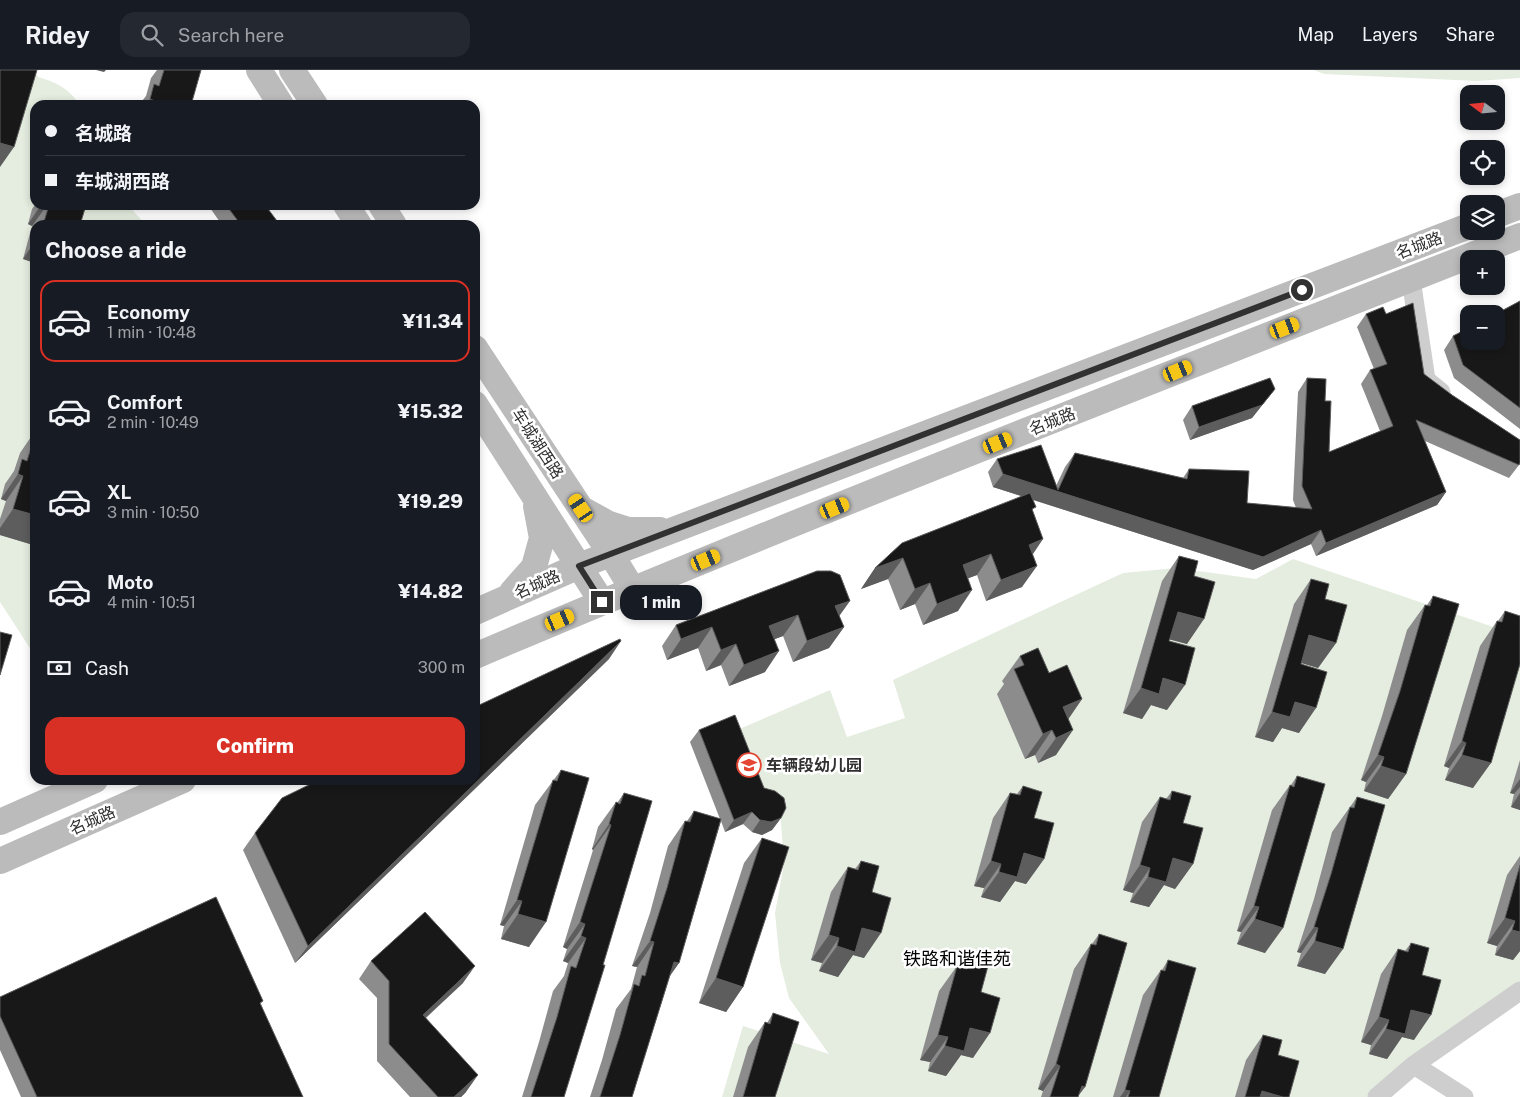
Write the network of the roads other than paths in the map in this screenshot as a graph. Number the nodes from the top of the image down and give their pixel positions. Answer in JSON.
{"nodes":[{"id":1,"x":259,"y":70,"type":"edge"},
{"id":2,"x":292,"y":70,"type":"edge"},
{"id":3,"x":278,"y":100,"type":"edge"},
{"id":4,"x":312,"y":100,"type":"edge"},
{"id":5,"x":1520,"y":206,"type":"edge"},
{"id":6,"x":1505,"y":212,"type":"edge"},
{"id":7,"x":1460,"y":229,"type":"edge"},
{"id":8,"x":1520,"y":236,"type":"edge"},
{"id":9,"x":1411,"y":279,"type":"junction"},
{"id":10,"x":480,"y":356,"type":"edge"},
{"id":11,"x":1457,"y":405,"type":"edge"},
{"id":12,"x":480,"y":412,"type":"edge"},
{"id":13,"x":534,"y":495,"type":"junction"},
{"id":14,"x":581,"y":508,"type":"junction"},
{"id":15,"x":671,"y":531,"type":"junction"},
{"id":16,"x":611,"y":554,"type":"junction"},
{"id":17,"x":579,"y":566,"type":"junction"},
{"id":18,"x":632,"y":590,"type":"junction"},
{"id":19,"x":506,"y":598,"type":"junction"},
{"id":20,"x":602,"y":602,"type":"junction"},
{"id":21,"x":480,"y":610,"type":"edge"},
{"id":22,"x":480,"y":654,"type":"edge"},
{"id":23,"x":83,"y":785,"type":"edge"},
{"id":24,"x":172,"y":785,"type":"edge"},
{"id":25,"x":0,"y":822,"type":"edge"},
{"id":26,"x":0,"y":861,"type":"edge"},
{"id":27,"x":1520,"y":991,"type":"edge"},
{"id":28,"x":1414,"y":1065,"type":"junction"},
{"id":29,"x":1377,"y":1097,"type":"edge"},
{"id":30,"x":1464,"y":1097,"type":"edge"}],
"edges":[{"from":1,"to":3,"type":"main road"},
{"from":2,"to":4,"type":"main road"},
{"from":5,"to":6,"type":"main road"},
{"from":7,"to":15,"type":"main road","name":"名城路"},
{"from":8,"to":9,"type":"main road","name":"名城路"},
{"from":9,"to":11,"type":"street"},
{"from":9,"to":18,"type":"main road","name":"名城路"},
{"from":10,"to":14,"type":"main road","name":"车城湖西路"},
{"from":12,"to":13,"type":"main road","name":"车城湖西路"},
{"from":13,"to":17,"type":"main road","name":"车城湖西路"},
{"from":13,"to":19,"type":"main road"},
{"from":14,"to":15,"type":"main road"},
{"from":14,"to":16,"type":"main road","name":"车城湖西路"},
{"from":15,"to":16,"type":"main road","name":"名城路"},
{"from":16,"to":17,"type":"main road","name":"名城路"},
{"from":16,"to":18,"type":"main road","name":"车城湖西路"},
{"from":17,"to":19,"type":"main road","name":"名城路"},
{"from":17,"to":20,"type":"main road","name":"车城湖西路"},
{"from":18,"to":20,"type":"main road","name":"名城路"},
{"from":19,"to":21,"type":"main road","name":"名城路"},
{"from":20,"to":22,"type":"main road","name":"名城路"},
{"from":23,"to":25,"type":"main road"},
{"from":24,"to":26,"type":"main road","name":"名城路"},
{"from":27,"to":28,"type":"street"},
{"from":28,"to":29,"type":"street"},
{"from":28,"to":30,"type":"street"}]}
